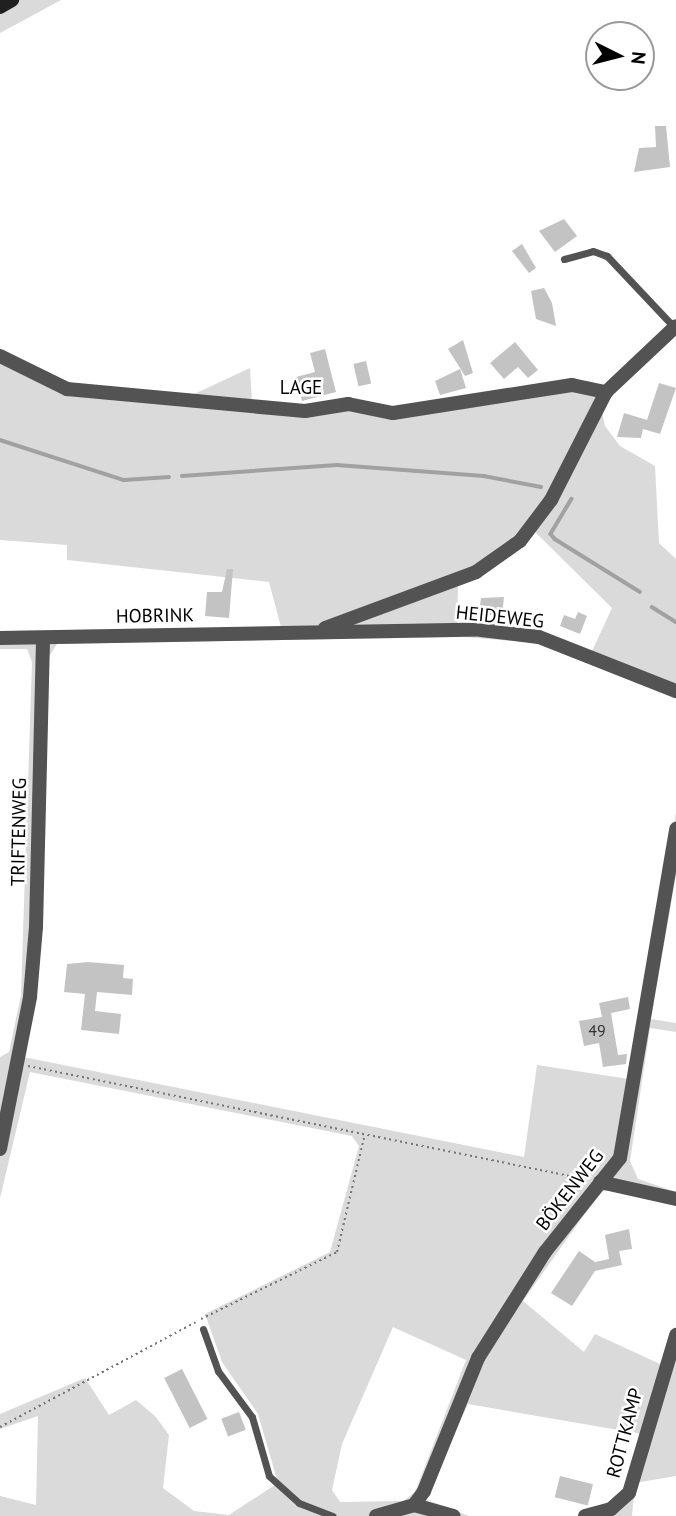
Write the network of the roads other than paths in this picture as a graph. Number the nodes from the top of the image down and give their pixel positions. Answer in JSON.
{"nodes":[{"id":1,"x":12,"y":0,"type":"edge"},
{"id":2,"x":0,"y":7,"type":"edge"},
{"id":3,"x":564,"y":259,"type":"dead end"},
{"id":4,"x":675,"y":327,"type":"edge"},
{"id":5,"x":0,"y":356,"type":"edge"},
{"id":6,"x":606,"y":391,"type":"junction"},
{"id":7,"x":310,"y":633,"type":"junction"},
{"id":8,"x":0,"y":638,"type":"edge"},
{"id":9,"x":43,"y":638,"type":"junction"},
{"id":10,"x":676,"y":691,"type":"edge"},
{"id":11,"x":676,"y":829,"type":"edge"},
{"id":12,"x":0,"y":1149,"type":"edge"},
{"id":13,"x":600,"y":1182,"type":"junction"},
{"id":14,"x":676,"y":1199,"type":"edge"},
{"id":15,"x":203,"y":1329,"type":"dead end"},
{"id":16,"x":676,"y":1335,"type":"edge"},
{"id":17,"x":414,"y":1505,"type":"junction"},
{"id":18,"x":333,"y":1516,"type":"edge"},
{"id":19,"x":376,"y":1516,"type":"edge"},
{"id":20,"x":454,"y":1516,"type":"edge"},
{"id":21,"x":585,"y":1516,"type":"edge"}],
"edges":[{"from":1,"to":2,"type":"main road"},
{"from":3,"to":4,"type":"lane"},
{"from":4,"to":6,"type":"street"},
{"from":5,"to":6,"type":"street","name":"LAGE"},
{"from":6,"to":7,"type":"street"},
{"from":7,"to":9,"type":"street","name":"HOBRINK"},
{"from":7,"to":10,"type":"street","name":"HEIDEWEG"},
{"from":8,"to":9,"type":"street","name":"HOBRINK"},
{"from":9,"to":12,"type":"street","name":"TRIFTENWEG"},
{"from":11,"to":13,"type":"street","name":"BÖKENWEG"},
{"from":13,"to":14,"type":"street"},
{"from":13,"to":17,"type":"street","name":"BÖKENWEG"},
{"from":15,"to":18,"type":"lane"},
{"from":16,"to":21,"type":"street","name":"ROTTKAMP"},
{"from":17,"to":19,"type":"street"},
{"from":17,"to":20,"type":"street"}]}
